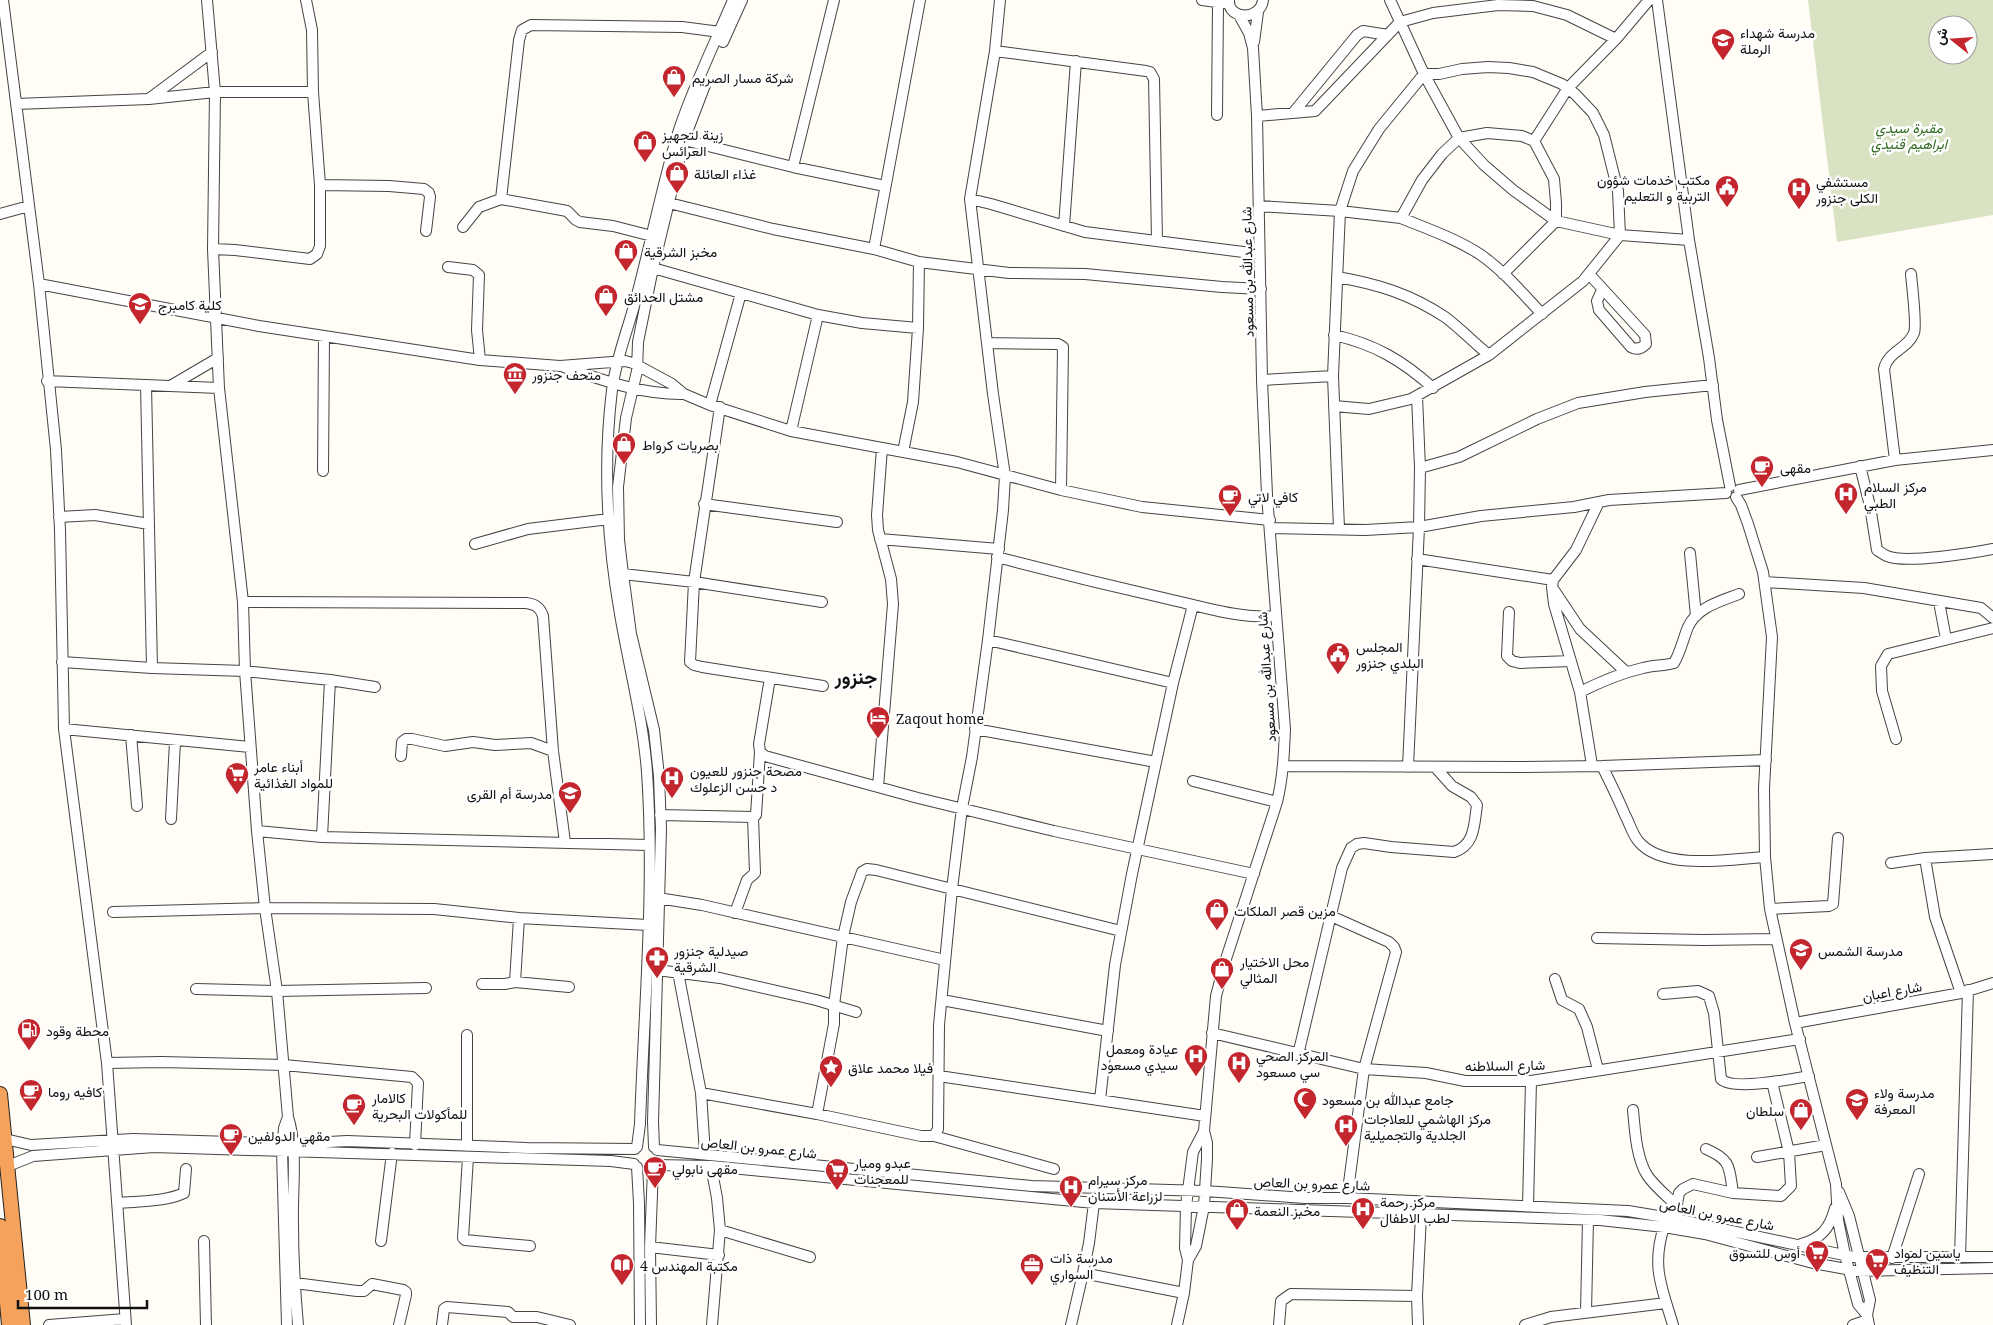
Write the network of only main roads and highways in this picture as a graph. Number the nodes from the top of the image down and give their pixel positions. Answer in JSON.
{"nodes":[{"id":1,"x":0,"y":1094,"type":"edge"},
{"id":2,"x":0,"y":1226,"type":"edge"},
{"id":3,"x":9,"y":1325,"type":"edge"},
{"id":4,"x":23,"y":1325,"type":"edge"}],
"edges":[{"from":1,"to":4,"type":"highway"},
{"from":2,"to":3,"type":"highway"}]}
